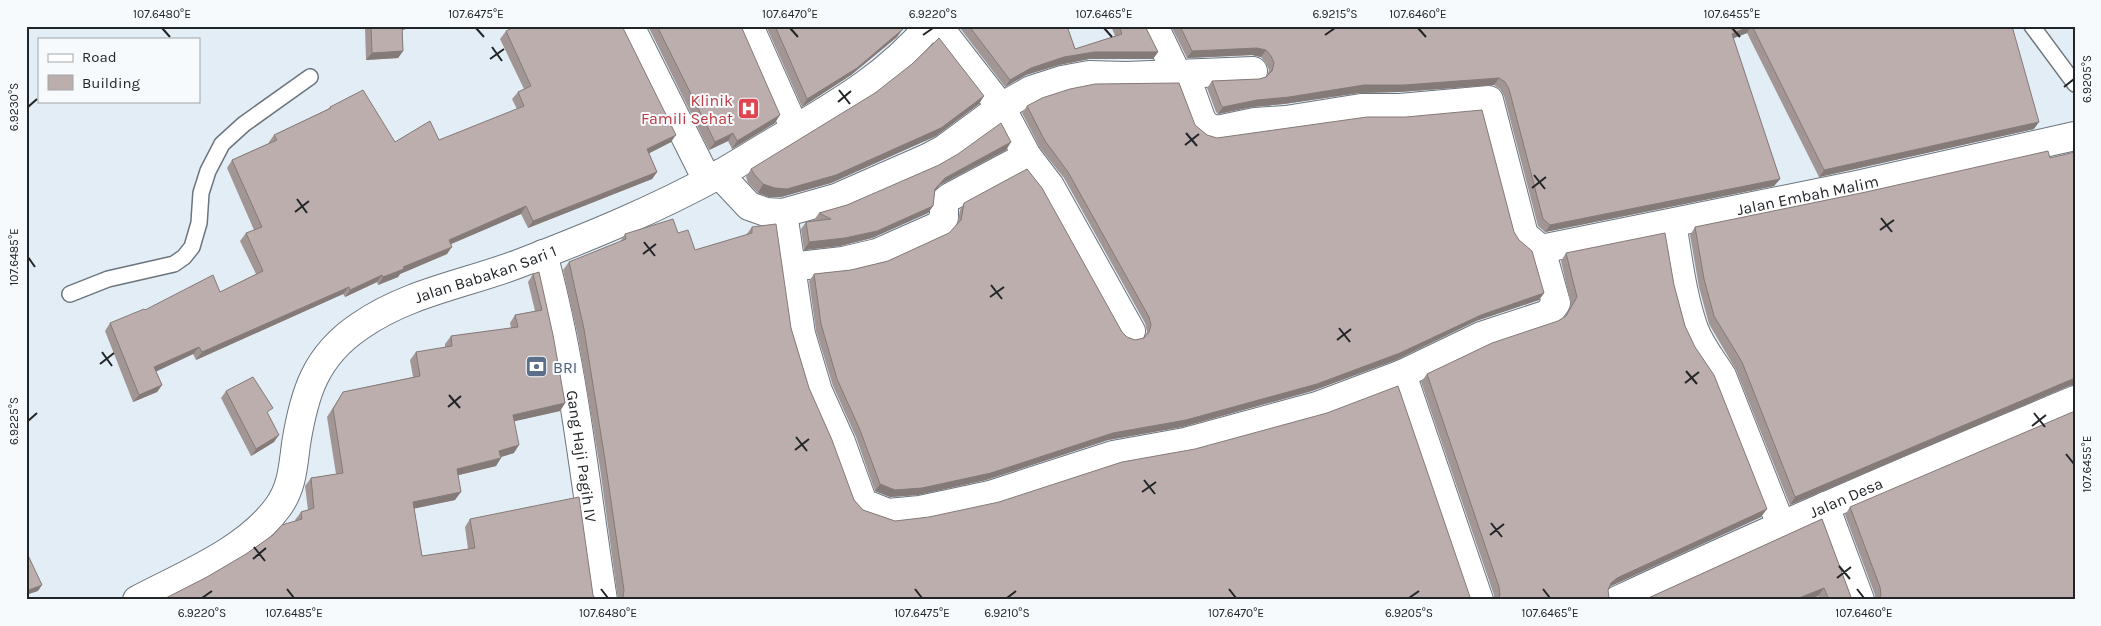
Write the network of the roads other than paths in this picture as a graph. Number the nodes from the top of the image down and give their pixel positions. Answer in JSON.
{"nodes":[{"id":1,"x":630,"y":26,"type":"edge"},
{"id":2,"x":749,"y":26,"type":"edge"},
{"id":3,"x":1154,"y":26,"type":"edge"},
{"id":4,"x":2032,"y":26,"type":"edge"},
{"id":5,"x":924,"y":30,"type":"edge"},
{"id":6,"x":1254,"y":71,"type":"dead end"},
{"id":7,"x":1181,"y":74,"type":"junction"},
{"id":8,"x":310,"y":76,"type":"dead end"},
{"id":9,"x":2075,"y":84,"type":"edge"},
{"id":10,"x":1001,"y":106,"type":"junction"},
{"id":11,"x":795,"y":129,"type":"junction"},
{"id":12,"x":2073,"y":142,"type":"edge"},
{"id":13,"x":1027,"y":156,"type":"junction"},
{"id":14,"x":713,"y":177,"type":"junction"},
{"id":15,"x":783,"y":213,"type":"junction"},
{"id":16,"x":1672,"y":223,"type":"junction"},
{"id":17,"x":1541,"y":249,"type":"junction"},
{"id":18,"x":543,"y":254,"type":"junction"},
{"id":19,"x":790,"y":267,"type":"junction"},
{"id":20,"x":70,"y":294,"type":"dead end"},
{"id":21,"x":1131,"y":331,"type":"dead end"},
{"id":22,"x":1402,"y":374,"type":"junction"},
{"id":23,"x":2075,"y":400,"type":"edge"},
{"id":24,"x":1825,"y":506,"type":"junction"},
{"id":25,"x":1781,"y":525,"type":"junction"},
{"id":26,"x":137,"y":600,"type":"edge"},
{"id":27,"x":603,"y":600,"type":"edge"},
{"id":28,"x":1479,"y":600,"type":"edge"},
{"id":29,"x":1618,"y":600,"type":"edge"},
{"id":30,"x":1860,"y":600,"type":"edge"}],
"edges":[{"from":1,"to":14,"type":"street"},
{"from":2,"to":11,"type":"street"},
{"from":3,"to":7,"type":"street"},
{"from":4,"to":9,"type":"lane"},
{"from":5,"to":10,"type":"street"},
{"from":5,"to":11,"type":"street","name":"Jalan Babakan Sari 1"},
{"from":6,"to":7,"type":"street"},
{"from":7,"to":10,"type":"street"},
{"from":7,"to":17,"type":"street"},
{"from":8,"to":20,"type":"lane"},
{"from":10,"to":13,"type":"street"},
{"from":10,"to":15,"type":"street"},
{"from":11,"to":14,"type":"street","name":"Jalan Babakan Sari 1"},
{"from":12,"to":16,"type":"street","name":"Jalan Embah Malim"},
{"from":13,"to":19,"type":"street"},
{"from":13,"to":21,"type":"street"},
{"from":14,"to":15,"type":"street"},
{"from":14,"to":18,"type":"street","name":"Jalan Babakan Sari 1"},
{"from":15,"to":19,"type":"street"},
{"from":16,"to":17,"type":"street","name":"Jalan Embah Malim"},
{"from":16,"to":25,"type":"street"},
{"from":17,"to":22,"type":"street"},
{"from":18,"to":26,"type":"street","name":"Jalan Babakan Sari 1"},
{"from":18,"to":27,"type":"street","name":"Gang Haji Pagih IV"},
{"from":19,"to":22,"type":"street"},
{"from":22,"to":28,"type":"street"},
{"from":23,"to":24,"type":"street","name":"Jalan Desa"},
{"from":24,"to":25,"type":"street","name":"Jalan Desa"},
{"from":24,"to":30,"type":"street"},
{"from":25,"to":29,"type":"street","name":"Jalan Desa"}]}
